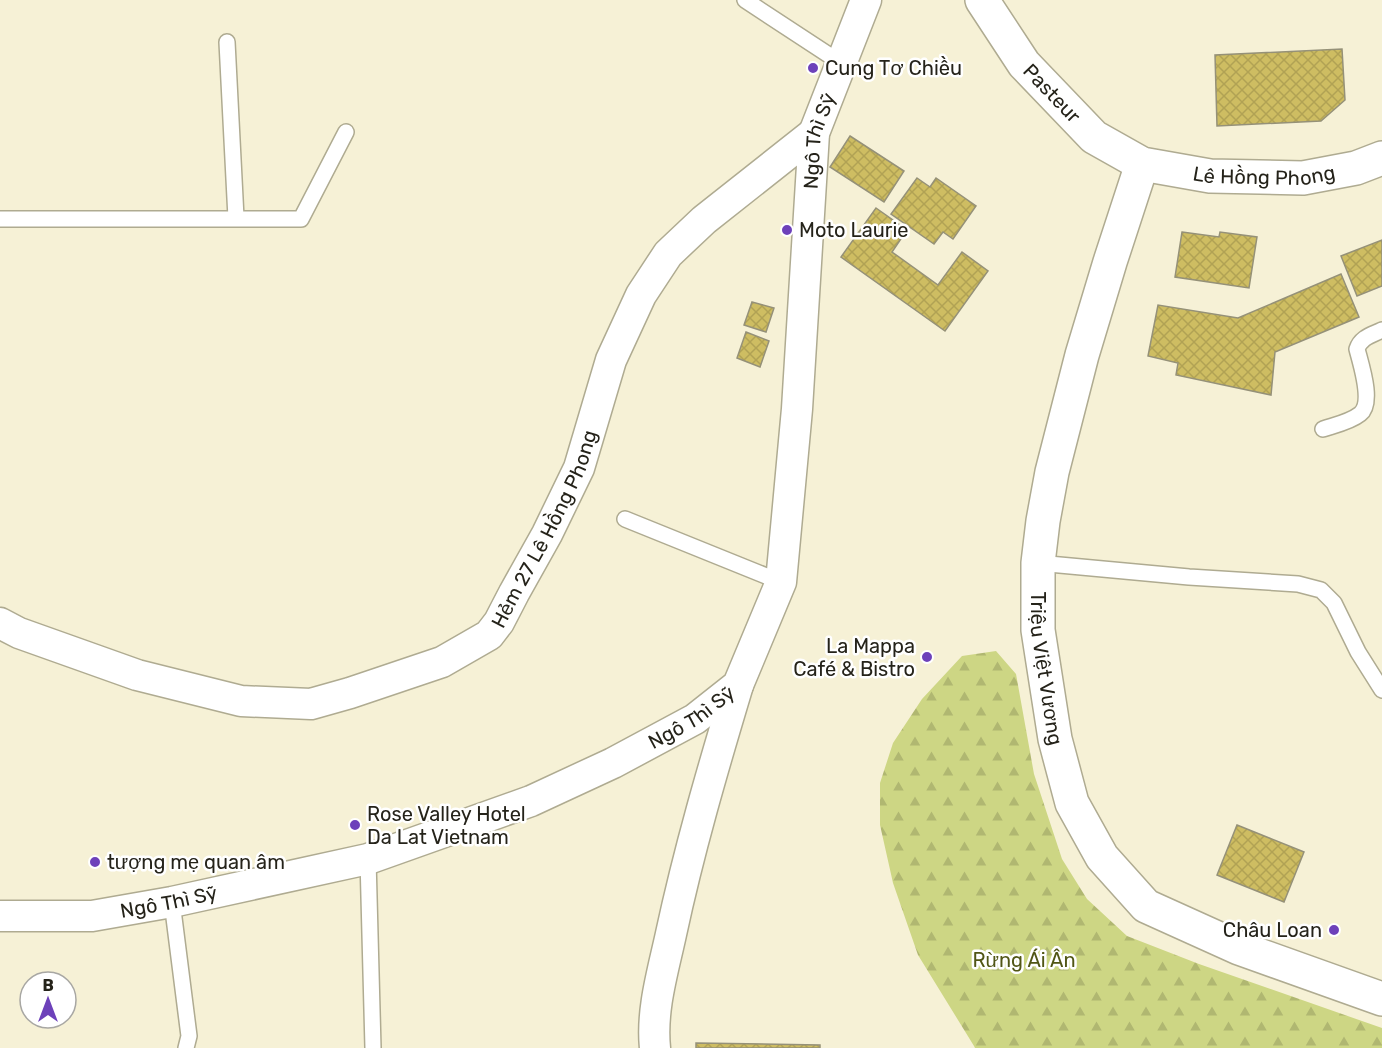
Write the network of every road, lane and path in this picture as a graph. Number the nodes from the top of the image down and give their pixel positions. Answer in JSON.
{"nodes":[{"id":1,"x":745,"y":0,"type":"edge"},
{"id":2,"x":866,"y":0,"type":"edge"},
{"id":3,"x":982,"y":0,"type":"edge"},
{"id":4,"x":227,"y":42,"type":"dead end"},
{"id":5,"x":842,"y":63,"type":"junction"},
{"id":6,"x":346,"y":132,"type":"dead end"},
{"id":7,"x":814,"y":134,"type":"junction"},
{"id":8,"x":1382,"y":158,"type":"edge"},
{"id":9,"x":1143,"y":164,"type":"junction"},
{"id":10,"x":237,"y":218,"type":"junction"},
{"id":11,"x":0,"y":219,"type":"edge"},
{"id":12,"x":1382,"y":330,"type":"edge"},
{"id":13,"x":1323,"y":429,"type":"dead end"},
{"id":14,"x":624,"y":519,"type":"dead end"},
{"id":15,"x":1038,"y":563,"type":"junction"},
{"id":16,"x":781,"y":582,"type":"junction"},
{"id":17,"x":0,"y":623,"type":"edge"},
{"id":18,"x":738,"y":685,"type":"junction"},
{"id":19,"x":1382,"y":690,"type":"edge"},
{"id":20,"x":368,"y":859,"type":"junction"},
{"id":21,"x":172,"y":902,"type":"junction"},
{"id":22,"x":0,"y":916,"type":"edge"},
{"id":23,"x":1382,"y":999,"type":"edge"},
{"id":24,"x":186,"y":1048,"type":"edge"},
{"id":25,"x":373,"y":1048,"type":"edge"},
{"id":26,"x":655,"y":1048,"type":"edge"}],
"edges":[{"from":1,"to":5,"type":"lane"},
{"from":2,"to":5,"type":"street","name":"Ngô Thì Sỹ"},
{"from":3,"to":9,"type":"street","name":"Pasteur"},
{"from":4,"to":10,"type":"lane"},
{"from":5,"to":7,"type":"street","name":"Ngô Thì Sỹ"},
{"from":6,"to":10,"type":"lane"},
{"from":7,"to":16,"type":"street","name":"Ngô Thì Sỹ"},
{"from":7,"to":17,"type":"street","name":"Hẻm 27 Lê Hồng Phong"},
{"from":8,"to":9,"type":"street","name":"Lê Hồng Phong"},
{"from":9,"to":15,"type":"street","name":"Triệu Việt Vương"},
{"from":10,"to":11,"type":"lane"},
{"from":12,"to":13,"type":"lane"},
{"from":14,"to":16,"type":"lane"},
{"from":15,"to":19,"type":"lane"},
{"from":15,"to":23,"type":"street","name":"Triệu Việt Vương"},
{"from":16,"to":18,"type":"street","name":"Ngô Thì Sỹ"},
{"from":18,"to":20,"type":"street","name":"Ngô Thì Sỹ"},
{"from":18,"to":26,"type":"street"},
{"from":20,"to":21,"type":"street","name":"Ngô Thì Sỹ"},
{"from":20,"to":25,"type":"lane"},
{"from":21,"to":22,"type":"street","name":"Ngô Thì Sỹ"},
{"from":21,"to":24,"type":"lane"}]}
